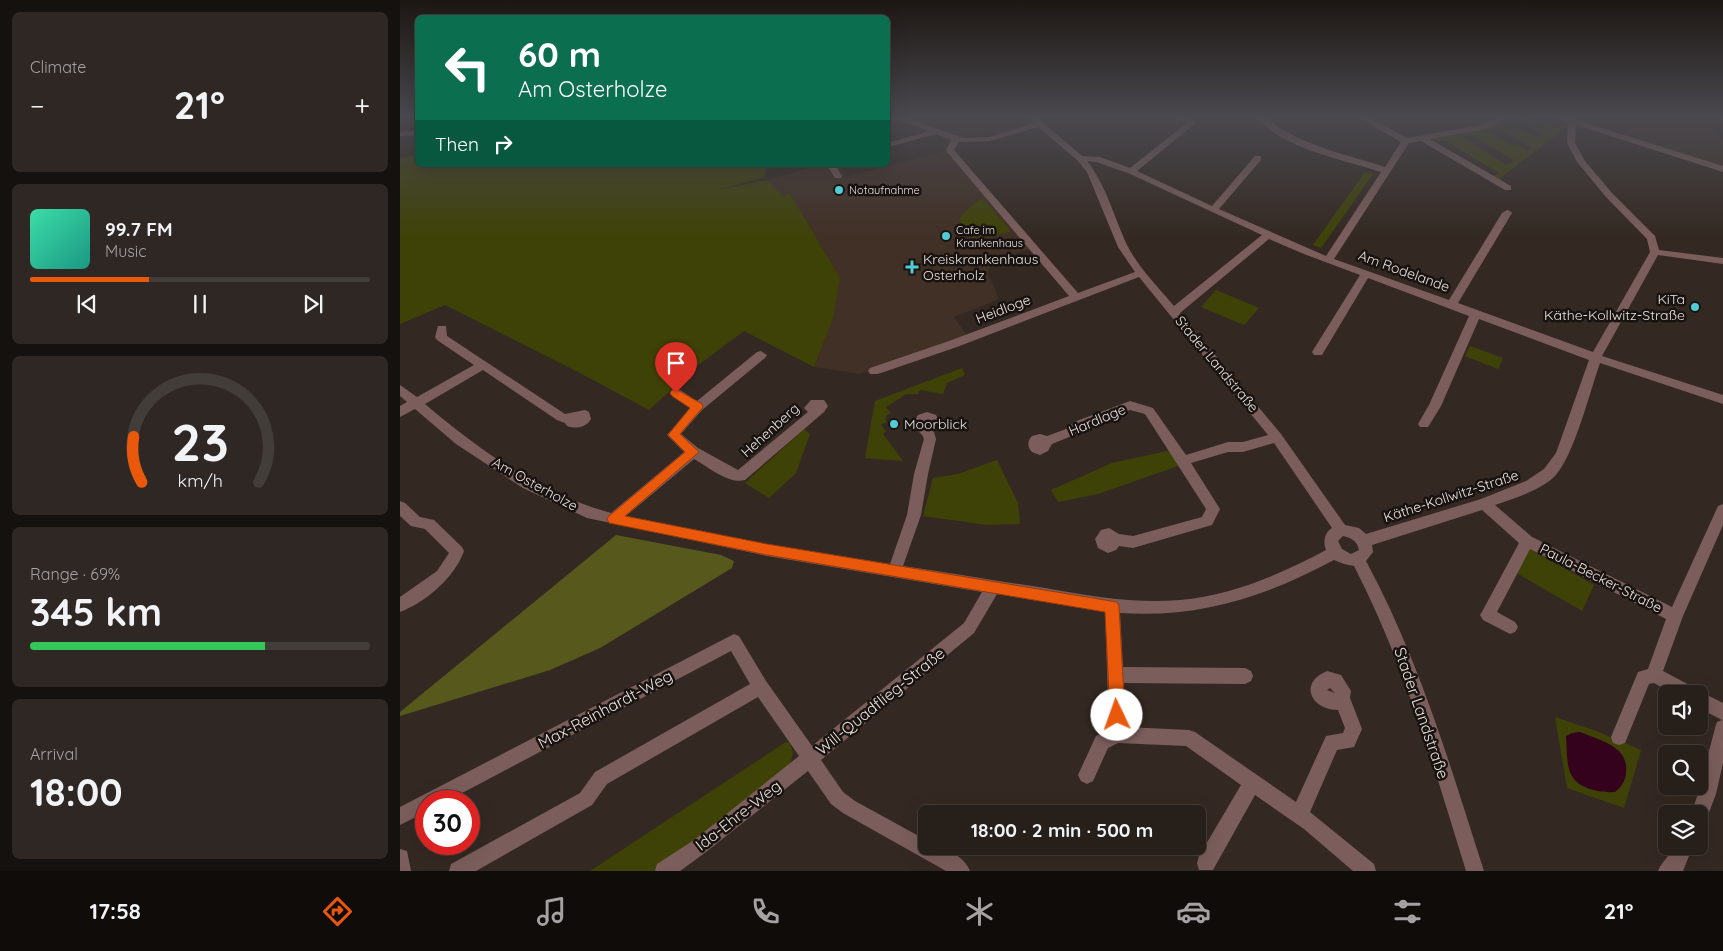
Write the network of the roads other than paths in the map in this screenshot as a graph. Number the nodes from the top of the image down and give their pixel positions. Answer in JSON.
{"nodes":[{"id":1,"x":955,"y":156,"type":"edge"},
{"id":2,"x":1077,"y":156,"type":"edge"},
{"id":3,"x":1150,"y":156,"type":"edge"},
{"id":4,"x":1343,"y":156,"type":"edge"},
{"id":5,"x":1397,"y":156,"type":"edge"},
{"id":6,"x":1453,"y":156,"type":"edge"},
{"id":7,"x":1578,"y":156,"type":"edge"},
{"id":8,"x":1683,"y":156,"type":"edge"},
{"id":9,"x":1080,"y":158,"type":"junction"},
{"id":10,"x":1258,"y":158,"type":"dead end"},
{"id":11,"x":832,"y":167,"type":"edge"},
{"id":12,"x":1723,"y":169,"type":"edge"},
{"id":13,"x":1131,"y":171,"type":"junction"},
{"id":14,"x":1387,"y":171,"type":"junction"},
{"id":15,"x":838,"y":176,"type":"dead end"},
{"id":16,"x":1508,"y":188,"type":"dead end"},
{"id":17,"x":1213,"y":210,"type":"junction"},
{"id":18,"x":1507,"y":213,"type":"dead end"},
{"id":19,"x":1268,"y":236,"type":"junction"},
{"id":20,"x":1655,"y":252,"type":"junction"},
{"id":21,"x":1329,"y":260,"type":"junction"},
{"id":22,"x":1723,"y":260,"type":"edge"},
{"id":23,"x":1141,"y":273,"type":"junction"},
{"id":24,"x":1366,"y":273,"type":"junction"},
{"id":25,"x":1076,"y":298,"type":"junction"},
{"id":26,"x":1452,"y":304,"type":"junction"},
{"id":27,"x":1173,"y":312,"type":"junction"},
{"id":28,"x":1476,"y":313,"type":"junction"},
{"id":29,"x":442,"y":329,"type":"dead end"},
{"id":30,"x":1318,"y":352,"type":"dead end"},
{"id":31,"x":761,"y":355,"type":"dead end"},
{"id":32,"x":1596,"y":357,"type":"junction"},
{"id":33,"x":483,"y":365,"type":"junction"},
{"id":34,"x":874,"y":371,"type":"dead end"},
{"id":35,"x":400,"y":389,"type":"edge"},
{"id":36,"x":676,"y":393,"type":"dead end"},
{"id":37,"x":1723,"y":400,"type":"edge"},
{"id":38,"x":415,"y":403,"type":"junction"},
{"id":39,"x":698,"y":407,"type":"junction"},
{"id":40,"x":816,"y":411,"type":"dead end"},
{"id":41,"x":400,"y":412,"type":"edge"},
{"id":42,"x":570,"y":420,"type":"dead end"},
{"id":43,"x":1424,"y":424,"type":"dead end"},
{"id":44,"x":927,"y":428,"type":"dead end"},
{"id":45,"x":1277,"y":437,"type":"junction"},
{"id":46,"x":1046,"y":441,"type":"dead end"},
{"id":47,"x":693,"y":452,"type":"junction"},
{"id":48,"x":1183,"y":460,"type":"junction"},
{"id":49,"x":1484,"y":504,"type":"junction"},
{"id":50,"x":400,"y":507,"type":"edge"},
{"id":51,"x":1723,"y":510,"type":"edge"},
{"id":52,"x":613,"y":519,"type":"junction"},
{"id":53,"x":1341,"y":530,"type":"junction"},
{"id":54,"x":1115,"y":539,"type":"dead end"},
{"id":55,"x":1364,"y":541,"type":"junction"},
{"id":56,"x":1527,"y":541,"type":"junction"},
{"id":57,"x":1335,"y":552,"type":"junction"},
{"id":58,"x":1358,"y":559,"type":"junction"},
{"id":59,"x":894,"y":571,"type":"junction"},
{"id":60,"x":993,"y":587,"type":"junction"},
{"id":61,"x":400,"y":605,"type":"edge"},
{"id":62,"x":1112,"y":606,"type":"junction"},
{"id":63,"x":1675,"y":616,"type":"junction"},
{"id":64,"x":1510,"y":627,"type":"dead end"},
{"id":65,"x":1115,"y":675,"type":"junction"},
{"id":66,"x":1655,"y":675,"type":"junction"},
{"id":67,"x":1246,"y":676,"type":"dead end"},
{"id":68,"x":1673,"y":685,"type":"edge"},
{"id":69,"x":760,"y":687,"type":"junction"},
{"id":70,"x":1342,"y":698,"type":"dead end"},
{"id":71,"x":1708,"y":704,"type":"edge"},
{"id":72,"x":1723,"y":712,"type":"edge"},
{"id":73,"x":1723,"y":728,"type":"edge"},
{"id":74,"x":1118,"y":735,"type":"junction"},
{"id":75,"x":1619,"y":737,"type":"dead end"},
{"id":76,"x":811,"y":758,"type":"junction"},
{"id":77,"x":1087,"y":775,"type":"dead end"},
{"id":78,"x":1252,"y":782,"type":"junction"},
{"id":79,"x":451,"y":790,"type":"edge"},
{"id":80,"x":1704,"y":805,"type":"edge"},
{"id":81,"x":415,"y":808,"type":"edge"},
{"id":82,"x":400,"y":816,"type":"edge"},
{"id":83,"x":1299,"y":816,"type":"junction"},
{"id":84,"x":1680,"y":855,"type":"edge"},
{"id":85,"x":400,"y":858,"type":"edge"},
{"id":86,"x":1206,"y":863,"type":"dead end"},
{"id":87,"x":1675,"y":869,"type":"edge"},
{"id":88,"x":1365,"y":870,"type":"edge"},
{"id":89,"x":402,"y":871,"type":"edge"},
{"id":90,"x":458,"y":871,"type":"edge"},
{"id":91,"x":664,"y":871,"type":"edge"},
{"id":92,"x":961,"y":871,"type":"edge"},
{"id":93,"x":1475,"y":871,"type":"edge"}],
"edges":[{"from":1,"to":25,"type":"street"},
{"from":2,"to":9,"type":"street","name":"Stader Landstraße"},
{"from":3,"to":13,"type":"street"},
{"from":4,"to":14,"type":"street"},
{"from":5,"to":14,"type":"street"},
{"from":6,"to":16,"type":"street"},
{"from":7,"to":20,"type":"street"},
{"from":8,"to":12,"type":"street"},
{"from":9,"to":13,"type":"street","name":"Am Rodelande"},
{"from":9,"to":23,"type":"street","name":"Stader Landstraße"},
{"from":10,"to":17,"type":"street"},
{"from":11,"to":15,"type":"street"},
{"from":13,"to":17,"type":"street","name":"Am Rodelande"},
{"from":14,"to":21,"type":"street"},
{"from":17,"to":19,"type":"street","name":"Am Rodelande"},
{"from":18,"to":26,"type":"street"},
{"from":19,"to":21,"type":"street","name":"Am Rodelande"},
{"from":19,"to":27,"type":"street"},
{"from":20,"to":22,"type":"street"},
{"from":20,"to":32,"type":"street","name":"Käthe-Kollwitz-Straße"},
{"from":21,"to":24,"type":"street","name":"Am Rodelande"},
{"from":23,"to":25,"type":"street","name":"Heidloge"},
{"from":23,"to":27,"type":"street","name":"Stader Landstraße"},
{"from":24,"to":26,"type":"street","name":"Am Rodelande"},
{"from":24,"to":30,"type":"street"},
{"from":25,"to":34,"type":"street","name":"Heidloge"},
{"from":26,"to":28,"type":"street","name":"Am Rodelande"},
{"from":27,"to":45,"type":"street","name":"Stader Landstraße"},
{"from":28,"to":32,"type":"street","name":"Am Rodelande"},
{"from":28,"to":43,"type":"street"},
{"from":29,"to":33,"type":"street"},
{"from":31,"to":39,"type":"street","name":"Hehenberg"},
{"from":32,"to":37,"type":"street","name":"Am Rodelande"},
{"from":32,"to":49,"type":"street","name":"Käthe-Kollwitz-Straße"},
{"from":33,"to":38,"type":"street"},
{"from":33,"to":42,"type":"street"},
{"from":35,"to":38,"type":"street","name":"Am Osterholze"},
{"from":36,"to":39,"type":"street"},
{"from":38,"to":41,"type":"street"},
{"from":38,"to":52,"type":"street","name":"Am Osterholze"},
{"from":39,"to":47,"type":"street","name":"Hehenberg"},
{"from":40,"to":47,"type":"street","name":"Hehenberg"},
{"from":44,"to":59,"type":"street"},
{"from":45,"to":48,"type":"street"},
{"from":45,"to":53,"type":"street","name":"Stader Landstraße"},
{"from":46,"to":48,"type":"street","name":"Hardlage"},
{"from":47,"to":52,"type":"street"},
{"from":48,"to":54,"type":"street","name":"Hardlage"},
{"from":49,"to":55,"type":"street","name":"Käthe-Kollwitz-Straße"},
{"from":49,"to":56,"type":"street","name":"Paula-Becker-Straße"},
{"from":50,"to":61,"type":"street"},
{"from":51,"to":63,"type":"street"},
{"from":52,"to":59,"type":"street","name":"Am Osterholze"},
{"from":53,"to":55,"type":"street"},
{"from":53,"to":57,"type":"street"},
{"from":55,"to":58,"type":"street"},
{"from":56,"to":63,"type":"street","name":"Paula-Becker-Straße"},
{"from":56,"to":64,"type":"street","name":"Paula-Becker-Straße"},
{"from":57,"to":58,"type":"street"},
{"from":57,"to":62,"type":"street","name":"Am Osterholze"},
{"from":58,"to":93,"type":"street","name":"Stader Landstraße"},
{"from":59,"to":60,"type":"street","name":"Am Osterholze"},
{"from":60,"to":62,"type":"street","name":"Am Osterholze"},
{"from":60,"to":76,"type":"street","name":"Will-Quadflieg-Straße"},
{"from":62,"to":65,"type":"street"},
{"from":63,"to":66,"type":"street"},
{"from":65,"to":67,"type":"street"},
{"from":65,"to":74,"type":"street"},
{"from":66,"to":68,"type":"street"},
{"from":66,"to":75,"type":"street"},
{"from":69,"to":76,"type":"street","name":"Max-Reinhardt-Weg"},
{"from":69,"to":79,"type":"street","name":"Max-Reinhardt-Weg"},
{"from":69,"to":90,"type":"street"},
{"from":70,"to":83,"type":"street"},
{"from":71,"to":72,"type":"street"},
{"from":73,"to":80,"type":"street"},
{"from":74,"to":77,"type":"street"},
{"from":74,"to":78,"type":"street"},
{"from":76,"to":91,"type":"street","name":"Ida-Ehre-Weg"},
{"from":76,"to":92,"type":"street","name":"Will-Quadflieg-Straße"},
{"from":78,"to":83,"type":"street"},
{"from":78,"to":86,"type":"street"},
{"from":81,"to":82,"type":"street","name":"Max-Reinhardt-Weg"},
{"from":83,"to":88,"type":"street"},
{"from":84,"to":87,"type":"street"},
{"from":85,"to":89,"type":"street"}]}
